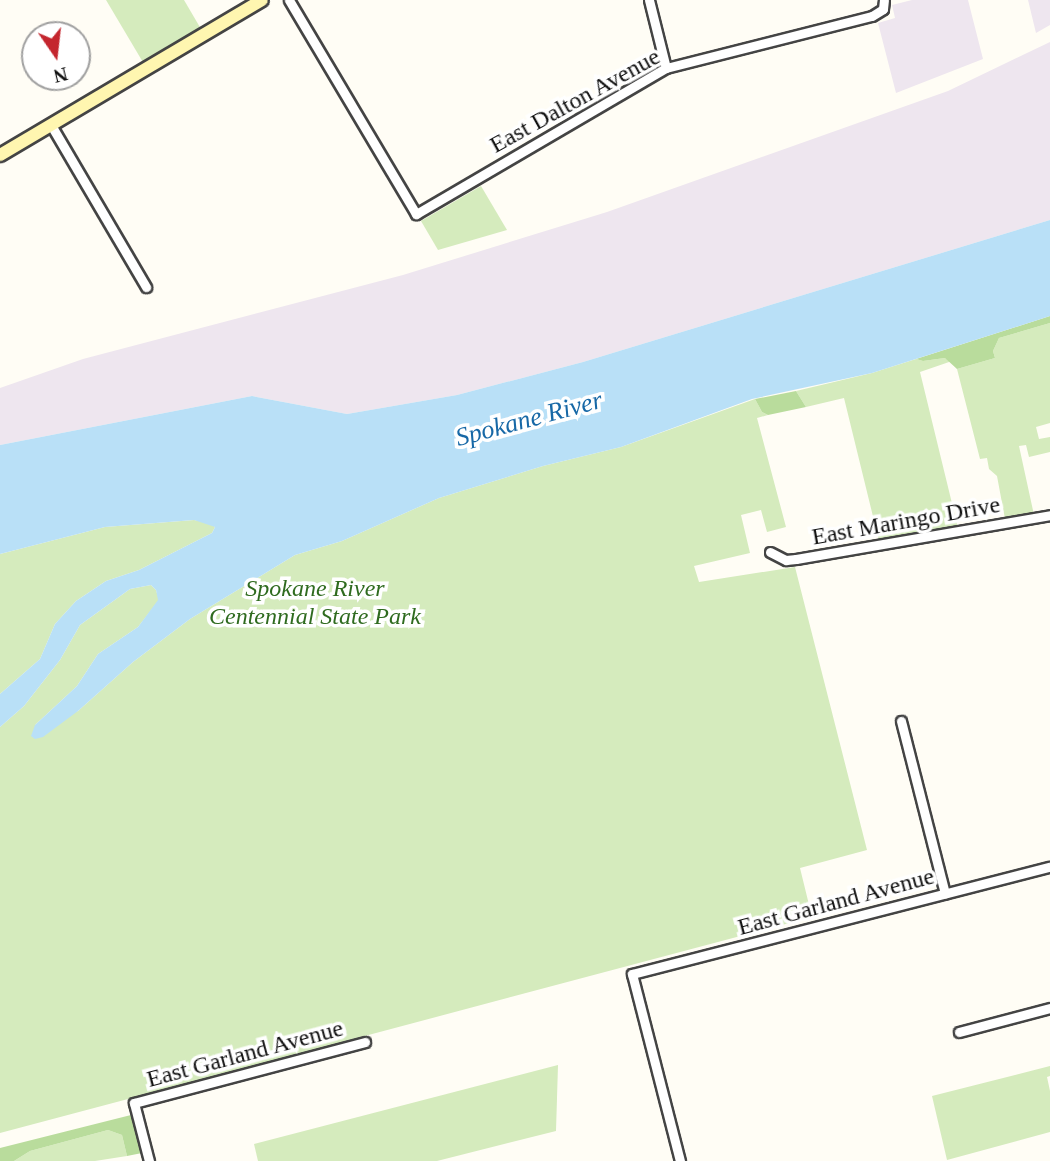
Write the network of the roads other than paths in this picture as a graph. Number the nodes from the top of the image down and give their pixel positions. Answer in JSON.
{"nodes":[{"id":1,"x":262,"y":0,"type":"edge"},
{"id":2,"x":289,"y":0,"type":"edge"},
{"id":3,"x":649,"y":0,"type":"edge"},
{"id":4,"x":883,"y":5,"type":"edge"},
{"id":5,"x":666,"y":68,"type":"junction"},
{"id":6,"x":51,"y":125,"type":"junction"},
{"id":7,"x":0,"y":155,"type":"edge"},
{"id":8,"x":146,"y":287,"type":"dead end"},
{"id":9,"x":1050,"y":515,"type":"edge"},
{"id":10,"x":770,"y":552,"type":"dead end"},
{"id":11,"x":901,"y":721,"type":"dead end"},
{"id":12,"x":1050,"y":867,"type":"edge"},
{"id":13,"x":945,"y":893,"type":"junction"},
{"id":14,"x":1050,"y":1008,"type":"edge"},
{"id":15,"x":959,"y":1032,"type":"dead end"},
{"id":16,"x":365,"y":1042,"type":"dead end"},
{"id":17,"x":149,"y":1161,"type":"edge"},
{"id":18,"x":680,"y":1161,"type":"edge"}],
"edges":[{"from":1,"to":6,"type":"street"},
{"from":2,"to":5,"type":"street","name":"East Dalton Avenue"},
{"from":3,"to":5,"type":"street"},
{"from":4,"to":5,"type":"street","name":"East Dalton Avenue"},
{"from":6,"to":7,"type":"street"},
{"from":6,"to":8,"type":"street"},
{"from":9,"to":10,"type":"street","name":"East Maringo Drive"},
{"from":11,"to":13,"type":"street"},
{"from":12,"to":13,"type":"street","name":"East Garland Avenue"},
{"from":13,"to":18,"type":"street","name":"East Garland Avenue"},
{"from":14,"to":15,"type":"street"},
{"from":16,"to":17,"type":"street","name":"East Garland Avenue"}]}
